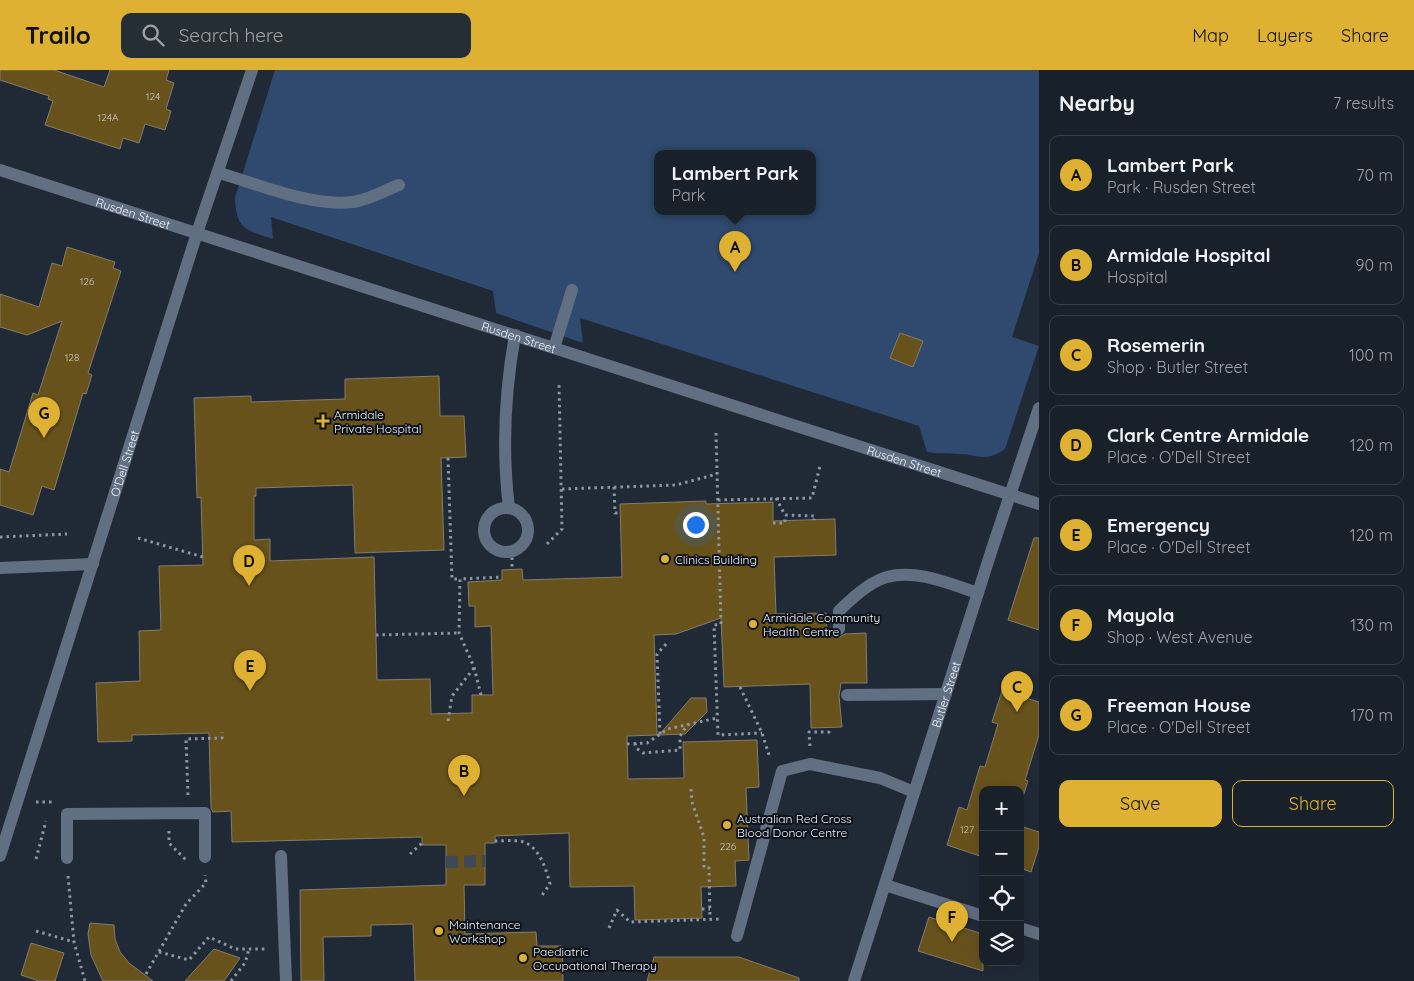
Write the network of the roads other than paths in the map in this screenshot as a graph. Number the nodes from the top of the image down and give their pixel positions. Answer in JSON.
{"nodes":[{"id":1,"x":252,"y":70,"type":"edge"},
{"id":2,"x":0,"y":170,"type":"edge"},
{"id":3,"x":219,"y":173,"type":"junction"},
{"id":4,"x":399,"y":185,"type":"dead end"},
{"id":5,"x":197,"y":233,"type":"junction"},
{"id":6,"x":572,"y":290,"type":"dead end"},
{"id":7,"x":514,"y":335,"type":"junction"},
{"id":8,"x":554,"y":348,"type":"junction"},
{"id":9,"x":1039,"y":408,"type":"edge"},
{"id":10,"x":1009,"y":494,"type":"junction"},
{"id":11,"x":1039,"y":504,"type":"edge"},
{"id":12,"x":509,"y":508,"type":"junction"},
{"id":13,"x":92,"y":564,"type":"junction"},
{"id":14,"x":0,"y":568,"type":"edge"},
{"id":15,"x":978,"y":593,"type":"junction"},
{"id":16,"x":839,"y":629,"type":"dead end"},
{"id":17,"x":847,"y":694,"type":"dead end"},
{"id":18,"x":946,"y":694,"type":"junction"},
{"id":19,"x":914,"y":792,"type":"junction"},
{"id":20,"x":0,"y":856,"type":"edge"},
{"id":21,"x":281,"y":856,"type":"dead end"},
{"id":22,"x":205,"y":857,"type":"dead end"},
{"id":23,"x":67,"y":858,"type":"dead end"},
{"id":24,"x":885,"y":885,"type":"junction"},
{"id":25,"x":979,"y":915,"type":"edge"},
{"id":26,"x":1024,"y":929,"type":"edge"},
{"id":27,"x":1039,"y":934,"type":"edge"},
{"id":28,"x":737,"y":936,"type":"dead end"},
{"id":29,"x":286,"y":981,"type":"edge"},
{"id":30,"x":854,"y":981,"type":"edge"}],
"edges":[{"from":1,"to":3,"type":"street","name":"O'Dell Street"},
{"from":2,"to":5,"type":"street","name":"Rusden Street"},
{"from":3,"to":4,"type":"street"},
{"from":3,"to":5,"type":"street","name":"O'Dell Street"},
{"from":5,"to":7,"type":"street","name":"Rusden Street"},
{"from":5,"to":13,"type":"street","name":"O'Dell Street"},
{"from":6,"to":8,"type":"street"},
{"from":7,"to":8,"type":"street","name":"Rusden Street"},
{"from":7,"to":12,"type":"street"},
{"from":8,"to":10,"type":"street","name":"Rusden Street"},
{"from":9,"to":10,"type":"street","name":"Butler Street"},
{"from":10,"to":11,"type":"street","name":"Rusden Street"},
{"from":10,"to":15,"type":"street","name":"Butler Street"},
{"from":12,"to":12,"type":"street"},
{"from":13,"to":14,"type":"street"},
{"from":13,"to":20,"type":"street","name":"O'Dell Street"},
{"from":15,"to":16,"type":"street"},
{"from":15,"to":18,"type":"street","name":"Butler Street"},
{"from":17,"to":18,"type":"street"},
{"from":18,"to":19,"type":"street","name":"Butler Street"},
{"from":19,"to":24,"type":"street","name":"Butler Street"},
{"from":19,"to":28,"type":"street"},
{"from":21,"to":29,"type":"street"},
{"from":22,"to":23,"type":"street"},
{"from":24,"to":25,"type":"street"},
{"from":24,"to":30,"type":"street","name":"Butler Street"},
{"from":26,"to":27,"type":"street"}]}
